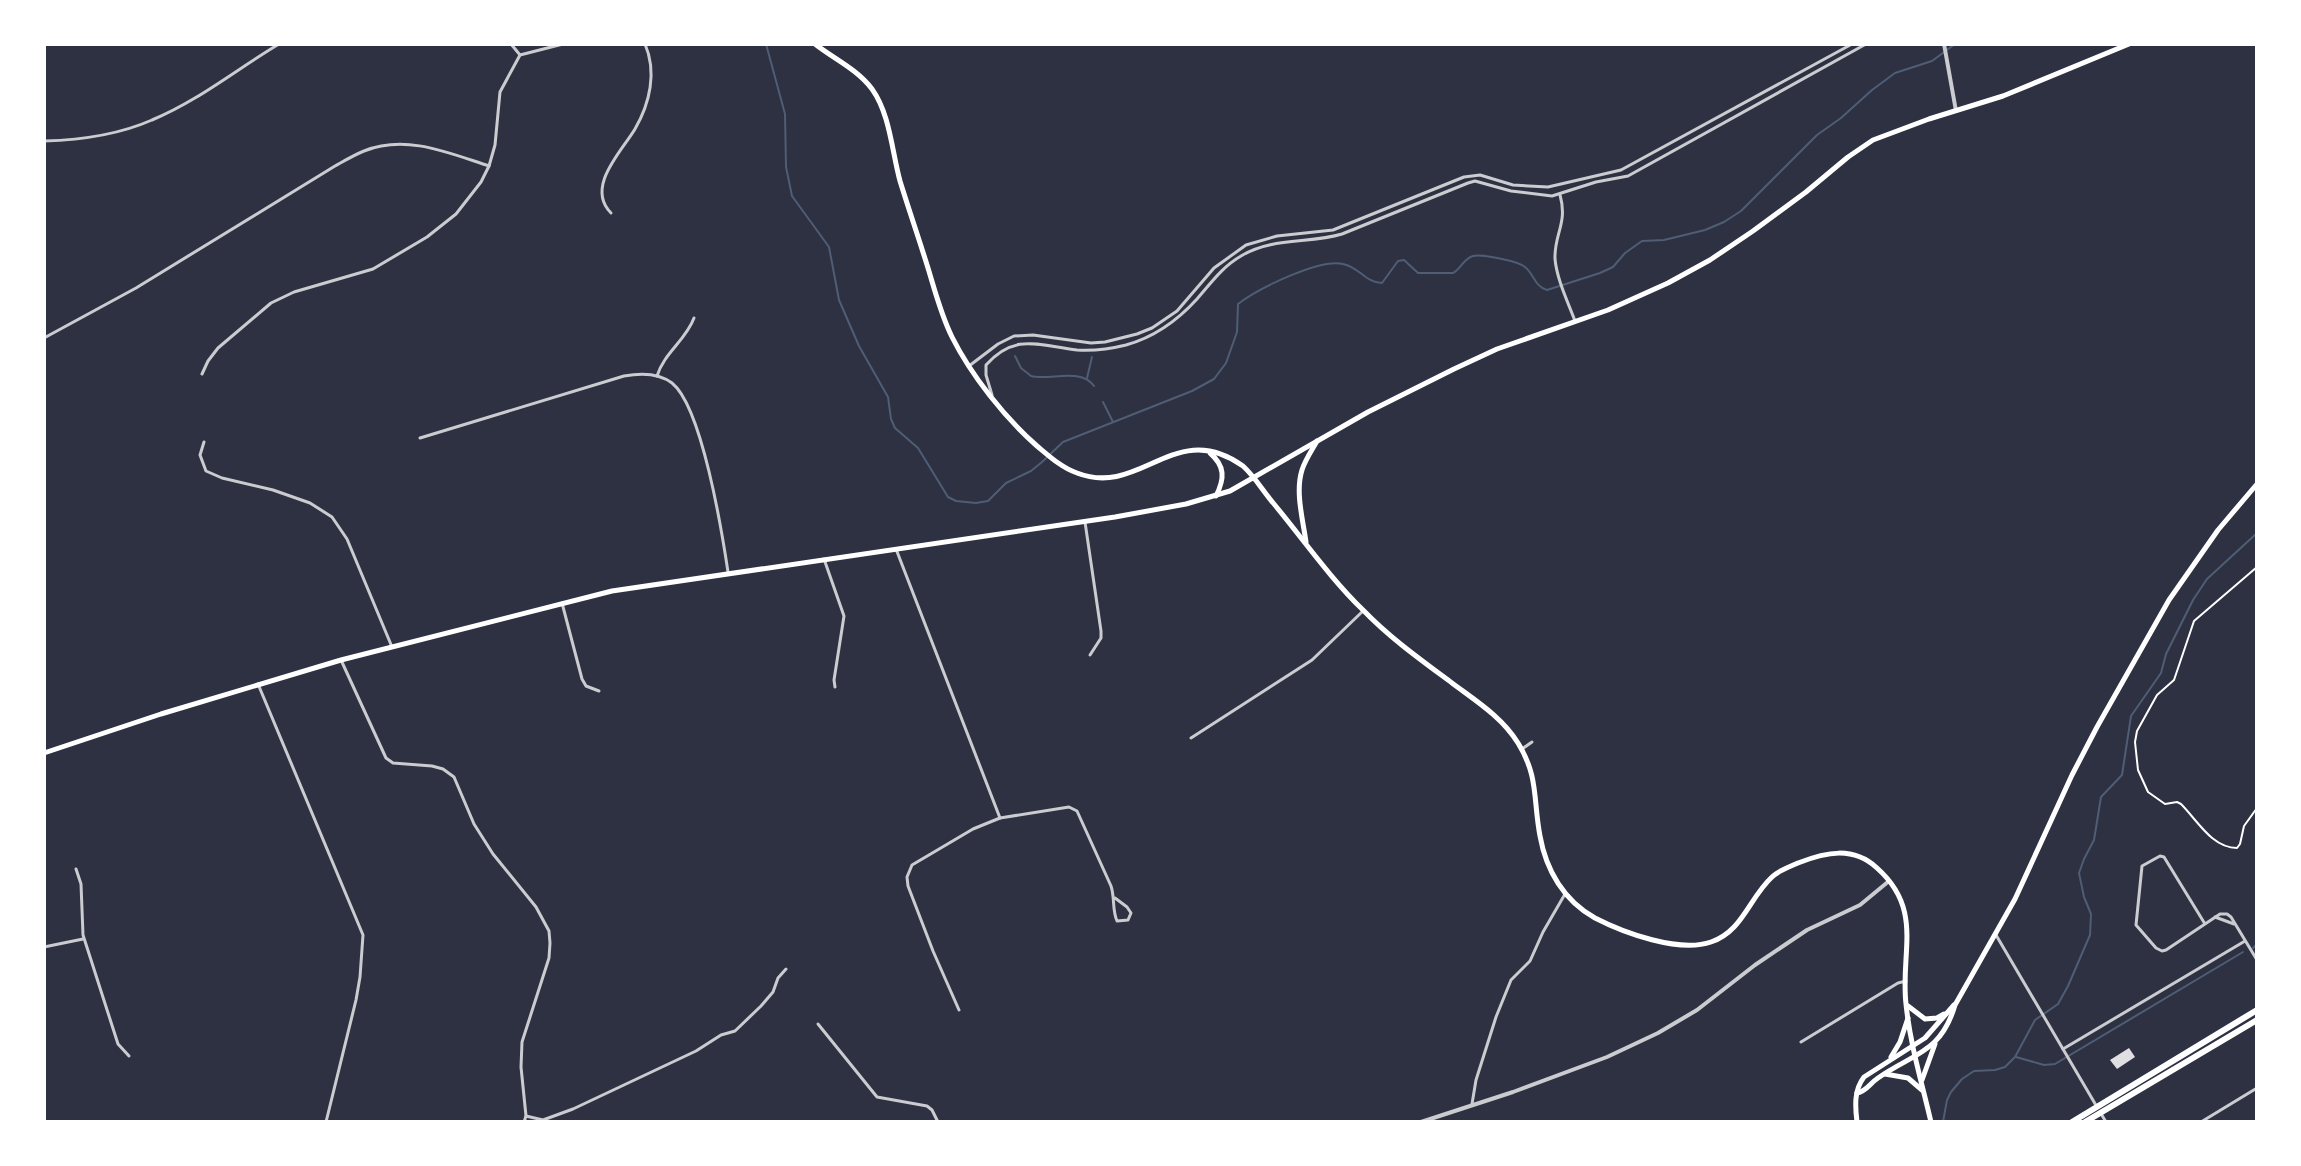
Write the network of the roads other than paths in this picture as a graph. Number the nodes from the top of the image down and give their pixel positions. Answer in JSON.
{"nodes":[{"id":1,"x":279,"y":44,"type":"edge"},
{"id":2,"x":511,"y":44,"type":"edge"},
{"id":3,"x":563,"y":44,"type":"edge"},
{"id":4,"x":645,"y":44,"type":"edge"},
{"id":5,"x":815,"y":44,"type":"edge"},
{"id":6,"x":1852,"y":44,"type":"edge"},
{"id":7,"x":1866,"y":44,"type":"edge"},
{"id":8,"x":1944,"y":44,"type":"edge"},
{"id":9,"x":2129,"y":44,"type":"edge"},
{"id":10,"x":520,"y":55,"type":"junction"},
{"id":11,"x":1956,"y":111,"type":"junction"},
{"id":12,"x":44,"y":141,"type":"edge"},
{"id":13,"x":489,"y":166,"type":"junction"},
{"id":14,"x":1560,"y":195,"type":"junction"},
{"id":15,"x":611,"y":213,"type":"dead end"},
{"id":16,"x":1350,"y":224,"type":"junction"},
{"id":17,"x":1353,"y":230,"type":"junction"},
{"id":18,"x":694,"y":318,"type":"dead end"},
{"id":19,"x":1575,"y":321,"type":"junction"},
{"id":20,"x":44,"y":338,"type":"edge"},
{"id":21,"x":969,"y":366,"type":"junction"},
{"id":22,"x":202,"y":374,"type":"dead end"},
{"id":23,"x":657,"y":376,"type":"junction"},
{"id":24,"x":992,"y":396,"type":"junction"},
{"id":25,"x":420,"y":438,"type":"dead end"},
{"id":26,"x":1318,"y":439,"type":"junction"},
{"id":27,"x":204,"y":442,"type":"dead end"},
{"id":28,"x":1209,"y":452,"type":"junction"},
{"id":29,"x":1254,"y":478,"type":"junction"},
{"id":30,"x":2257,"y":484,"type":"edge"},
{"id":31,"x":1216,"y":496,"type":"junction"},
{"id":32,"x":1085,"y":522,"type":"junction"},
{"id":33,"x":1306,"y":543,"type":"junction"},
{"id":34,"x":896,"y":549,"type":"junction"},
{"id":35,"x":824,"y":559,"type":"junction"},
{"id":36,"x":728,"y":572,"type":"junction"},
{"id":37,"x":562,"y":603,"type":"junction"},
{"id":38,"x":1363,"y":611,"type":"junction"},
{"id":39,"x":392,"y":647,"type":"junction"},
{"id":40,"x":1090,"y":655,"type":"dead end"},
{"id":41,"x":341,"y":660,"type":"junction"},
{"id":42,"x":258,"y":684,"type":"junction"},
{"id":43,"x":835,"y":687,"type":"dead end"},
{"id":44,"x":599,"y":691,"type":"dead end"},
{"id":45,"x":1191,"y":738,"type":"dead end"},
{"id":46,"x":1532,"y":742,"type":"dead end"},
{"id":47,"x":1522,"y":749,"type":"junction"},
{"id":48,"x":44,"y":753,"type":"edge"},
{"id":49,"x":1000,"y":818,"type":"junction"},
{"id":50,"x":76,"y":869,"type":"dead end"},
{"id":51,"x":1889,"y":881,"type":"junction"},
{"id":52,"x":1565,"y":894,"type":"junction"},
{"id":53,"x":1115,"y":898,"type":"junction"},
{"id":54,"x":2205,"y":924,"type":"junction"},
{"id":55,"x":1996,"y":935,"type":"junction"},
{"id":56,"x":84,"y":939,"type":"junction"},
{"id":57,"x":2245,"y":941,"type":"junction"},
{"id":58,"x":44,"y":947,"type":"edge"},
{"id":59,"x":2257,"y":960,"type":"edge"},
{"id":60,"x":786,"y":969,"type":"dead end"},
{"id":61,"x":1906,"y":981,"type":"junction"},
{"id":62,"x":1906,"y":1004,"type":"junction"},
{"id":63,"x":1955,"y":1005,"type":"junction"},
{"id":64,"x":959,"y":1010,"type":"dead end"},
{"id":65,"x":2257,"y":1010,"type":"edge"},
{"id":66,"x":1945,"y":1014,"type":"junction"},
{"id":67,"x":1908,"y":1017,"type":"junction"},
{"id":68,"x":2257,"y":1020,"type":"edge"},
{"id":69,"x":818,"y":1024,"type":"dead end"},
{"id":70,"x":1801,"y":1042,"type":"dead end"},
{"id":71,"x":1936,"y":1043,"type":"junction"},
{"id":72,"x":1914,"y":1046,"type":"junction"},
{"id":73,"x":2065,"y":1052,"type":"junction"},
{"id":74,"x":129,"y":1056,"type":"dead end"},
{"id":75,"x":1916,"y":1056,"type":"junction"},
{"id":76,"x":1889,"y":1060,"type":"junction"},
{"id":77,"x":1884,"y":1074,"type":"junction"},
{"id":78,"x":1921,"y":1081,"type":"junction"},
{"id":79,"x":2257,"y":1088,"type":"edge"},
{"id":80,"x":1923,"y":1091,"type":"junction"},
{"id":81,"x":1857,"y":1093,"type":"junction"},
{"id":82,"x":1472,"y":1105,"type":"junction"},
{"id":83,"x":2099,"y":1110,"type":"junction"},
{"id":84,"x":526,"y":1116,"type":"junction"},
{"id":85,"x":326,"y":1122,"type":"edge"},
{"id":86,"x":524,"y":1122,"type":"edge"},
{"id":87,"x":938,"y":1122,"type":"edge"},
{"id":88,"x":1421,"y":1122,"type":"edge"},
{"id":89,"x":1857,"y":1122,"type":"edge"},
{"id":90,"x":1931,"y":1122,"type":"edge"},
{"id":91,"x":2072,"y":1122,"type":"edge"},
{"id":92,"x":2085,"y":1122,"type":"edge"},
{"id":93,"x":2106,"y":1122,"type":"edge"},
{"id":94,"x":2201,"y":1122,"type":"edge"}],
"edges":[{"from":1,"to":12,"type":"street"},
{"from":2,"to":10,"type":"street"},
{"from":3,"to":10,"type":"street"},
{"from":4,"to":15,"type":"street"},
{"from":5,"to":21,"type":"main road"},
{"from":6,"to":16,"type":"street"},
{"from":7,"to":14,"type":"street"},
{"from":8,"to":11,"type":"street"},
{"from":9,"to":11,"type":"main road"},
{"from":10,"to":13,"type":"street"},
{"from":11,"to":19,"type":"main road"},
{"from":13,"to":20,"type":"street"},
{"from":13,"to":22,"type":"street"},
{"from":14,"to":17,"type":"street"},
{"from":14,"to":19,"type":"street"},
{"from":16,"to":17,"type":"street"},
{"from":16,"to":21,"type":"street"},
{"from":17,"to":24,"type":"street"},
{"from":18,"to":23,"type":"street"},
{"from":19,"to":26,"type":"main road"},
{"from":21,"to":24,"type":"main road"},
{"from":23,"to":25,"type":"street"},
{"from":23,"to":36,"type":"street"},
{"from":24,"to":28,"type":"main road"},
{"from":26,"to":29,"type":"main road"},
{"from":26,"to":33,"type":"main road"},
{"from":27,"to":39,"type":"street"},
{"from":28,"to":29,"type":"main road"},
{"from":28,"to":31,"type":"main road"},
{"from":29,"to":31,"type":"main road"},
{"from":29,"to":33,"type":"main road"},
{"from":30,"to":55,"type":"main road"},
{"from":31,"to":32,"type":"main road"},
{"from":32,"to":34,"type":"main road"},
{"from":32,"to":40,"type":"street"},
{"from":33,"to":38,"type":"main road"},
{"from":34,"to":35,"type":"main road"},
{"from":34,"to":49,"type":"street"},
{"from":35,"to":36,"type":"main road"},
{"from":35,"to":43,"type":"street"},
{"from":36,"to":37,"type":"main road"},
{"from":37,"to":39,"type":"main road"},
{"from":37,"to":44,"type":"street"},
{"from":38,"to":45,"type":"street"},
{"from":38,"to":47,"type":"main road"},
{"from":39,"to":41,"type":"main road"},
{"from":41,"to":42,"type":"main road"},
{"from":41,"to":84,"type":"street"},
{"from":42,"to":48,"type":"main road"},
{"from":42,"to":85,"type":"street"},
{"from":46,"to":47,"type":"street"},
{"from":47,"to":52,"type":"main road"},
{"from":49,"to":53,"type":"street"},
{"from":49,"to":64,"type":"street"},
{"from":50,"to":56,"type":"street"},
{"from":51,"to":52,"type":"main road"},
{"from":51,"to":61,"type":"main road"},
{"from":51,"to":82,"type":"street"},
{"from":52,"to":82,"type":"street"},
{"from":53,"to":53,"type":"street"},
{"from":54,"to":54,"type":"street"},
{"from":54,"to":57,"type":"street"},
{"from":55,"to":63,"type":"main road"},
{"from":55,"to":73,"type":"street"},
{"from":56,"to":58,"type":"street"},
{"from":56,"to":74,"type":"street"},
{"from":57,"to":59,"type":"street"},
{"from":57,"to":73,"type":"street"},
{"from":60,"to":84,"type":"street"},
{"from":61,"to":62,"type":"main road"},
{"from":61,"to":70,"type":"street"},
{"from":62,"to":66,"type":"main road"},
{"from":62,"to":67,"type":"main road"},
{"from":63,"to":66,"type":"main road"},
{"from":63,"to":71,"type":"main road"},
{"from":65,"to":83,"type":"highway"},
{"from":66,"to":72,"type":"main road"},
{"from":67,"to":72,"type":"main road"},
{"from":67,"to":76,"type":"main road"},
{"from":68,"to":83,"type":"highway"},
{"from":69,"to":87,"type":"street"},
{"from":71,"to":75,"type":"main road"},
{"from":71,"to":78,"type":"main road"},
{"from":72,"to":75,"type":"main road"},
{"from":72,"to":76,"type":"main road"},
{"from":73,"to":83,"type":"street"},
{"from":75,"to":77,"type":"main road"},
{"from":75,"to":78,"type":"main road"},
{"from":76,"to":81,"type":"main road"},
{"from":77,"to":80,"type":"main road"},
{"from":77,"to":81,"type":"main road"},
{"from":78,"to":80,"type":"main road"},
{"from":79,"to":94,"type":"street"},
{"from":80,"to":90,"type":"main road"},
{"from":81,"to":89,"type":"main road"},
{"from":82,"to":88,"type":"street"},
{"from":83,"to":91,"type":"highway"},
{"from":83,"to":92,"type":"highway"},
{"from":83,"to":93,"type":"street"},
{"from":84,"to":86,"type":"street"}]}
